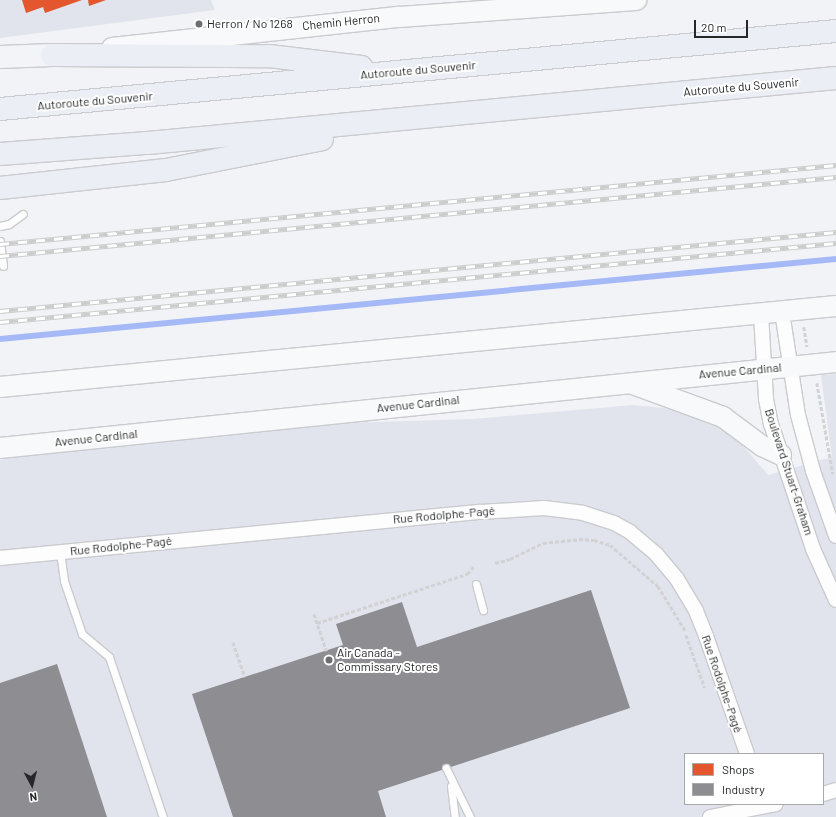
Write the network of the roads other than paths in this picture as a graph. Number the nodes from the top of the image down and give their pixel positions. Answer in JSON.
{"nodes":[{"id":1,"x":636,"y":0,"type":"edge"},
{"id":2,"x":538,"y":3,"type":"edge"},
{"id":3,"x":836,"y":31,"type":"edge"},
{"id":4,"x":52,"y":55,"type":"junction"},
{"id":5,"x":0,"y":57,"type":"edge"},
{"id":6,"x":406,"y":72,"type":"junction"},
{"id":7,"x":836,"y":78,"type":"edge"},
{"id":8,"x":0,"y":109,"type":"edge"},
{"id":9,"x":439,"y":115,"type":"junction"},
{"id":10,"x":0,"y":154,"type":"edge"},
{"id":11,"x":0,"y":188,"type":"edge"},
{"id":12,"x":23,"y":214,"type":"dead end"},
{"id":13,"x":0,"y":226,"type":"edge"},
{"id":14,"x":0,"y":241,"type":"edge"},
{"id":15,"x":3,"y":266,"type":"dead end"},
{"id":16,"x":836,"y":306,"type":"edge"},
{"id":17,"x":792,"y":311,"type":"junction"},
{"id":18,"x":761,"y":314,"type":"junction"},
{"id":19,"x":836,"y":362,"type":"edge"},
{"id":20,"x":789,"y":367,"type":"junction"},
{"id":21,"x":766,"y":369,"type":"junction"},
{"id":22,"x":627,"y":382,"type":"junction"},
{"id":23,"x":0,"y":387,"type":"edge"},
{"id":24,"x":0,"y":448,"type":"edge"},
{"id":25,"x":781,"y":455,"type":"junction"},
{"id":26,"x":836,"y":536,"type":"edge"},
{"id":27,"x":60,"y":552,"type":"junction"},
{"id":28,"x":0,"y":558,"type":"edge"},
{"id":29,"x":476,"y":584,"type":"dead end"},
{"id":30,"x":836,"y":600,"type":"edge"},
{"id":31,"x":483,"y":610,"type":"dead end"},
{"id":32,"x":747,"y":753,"type":"edge"},
{"id":33,"x":446,"y":768,"type":"dead end"},
{"id":34,"x":450,"y":782,"type":"junction"},
{"id":35,"x":836,"y":790,"type":"edge"},
{"id":36,"x":824,"y":794,"type":"edge"},
{"id":37,"x":760,"y":805,"type":"edge"},
{"id":38,"x":163,"y":817,"type":"edge"},
{"id":39,"x":455,"y":817,"type":"edge"},
{"id":40,"x":470,"y":817,"type":"edge"},
{"id":41,"x":710,"y":817,"type":"edge"}],
"edges":[{"from":1,"to":2,"type":"main road","name":"Chemin Herron"},
{"from":2,"to":4,"type":"main road","name":"Chemin Herron"},
{"from":3,"to":6,"type":"highway","name":"Autoroute du Souvenir"},
{"from":4,"to":5,"type":"main road","name":"Chemin Herron"},
{"from":4,"to":6,"type":"highway"},
{"from":6,"to":8,"type":"highway","name":"Autoroute du Souvenir"},
{"from":7,"to":9,"type":"highway","name":"Autoroute du Souvenir"},
{"from":9,"to":10,"type":"highway","name":"Autoroute du Souvenir"},
{"from":9,"to":11,"type":"highway"},
{"from":12,"to":13,"type":"lane"},
{"from":14,"to":15,"type":"lane"},
{"from":16,"to":17,"type":"main road"},
{"from":17,"to":18,"type":"main road"},
{"from":17,"to":20,"type":"street","name":"Boulevard Stuart-Graham"},
{"from":18,"to":21,"type":"street","name":"Boulevard Stuart-Graham"},
{"from":18,"to":23,"type":"main road"},
{"from":19,"to":20,"type":"main road","name":"Avenue Cardinal"},
{"from":20,"to":21,"type":"main road","name":"Avenue Cardinal"},
{"from":20,"to":26,"type":"street","name":"Boulevard Stuart-Graham"},
{"from":21,"to":22,"type":"main road","name":"Avenue Cardinal"},
{"from":21,"to":25,"type":"street","name":"Boulevard Stuart-Graham"},
{"from":22,"to":24,"type":"main road","name":"Avenue Cardinal"},
{"from":22,"to":25,"type":"main road"},
{"from":25,"to":30,"type":"street","name":"Boulevard Stuart-Graham"},
{"from":27,"to":28,"type":"street","name":"Rue Rodolphe-Pagé"},
{"from":27,"to":32,"type":"street","name":"Rue Rodolphe-Pagé"},
{"from":27,"to":38,"type":"lane"},
{"from":29,"to":31,"type":"lane"},
{"from":33,"to":34,"type":"lane"},
{"from":34,"to":39,"type":"lane"},
{"from":34,"to":40,"type":"lane"},
{"from":35,"to":36,"type":"street"},
{"from":37,"to":41,"type":"street"}]}
